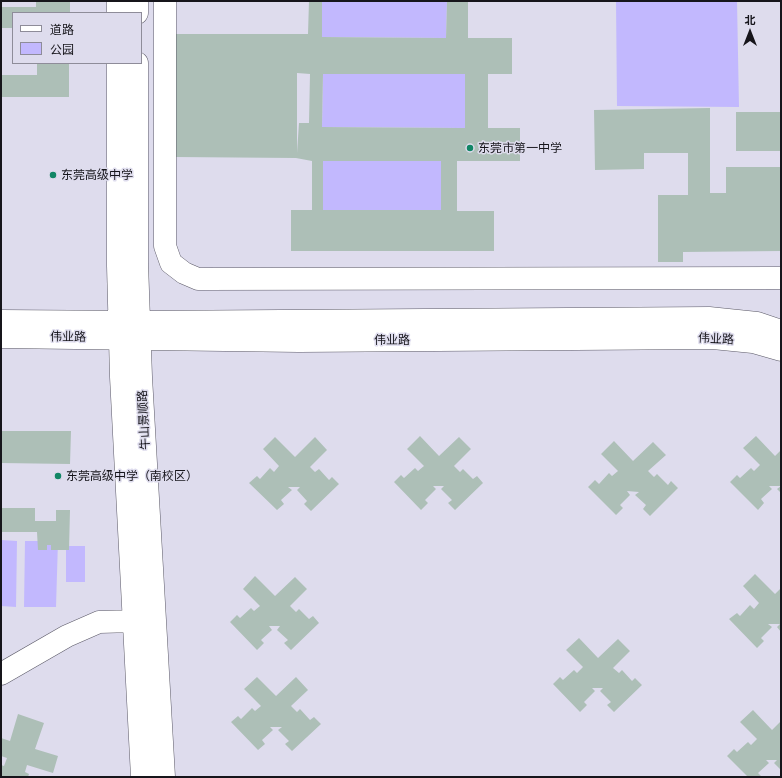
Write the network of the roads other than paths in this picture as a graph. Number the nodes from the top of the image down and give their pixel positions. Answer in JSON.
{"nodes":[{"id":1,"x":118,"y":1,"type":"edge"},
{"id":2,"x":137,"y":1,"type":"edge"},
{"id":3,"x":165,"y":1,"type":"edge"},
{"id":4,"x":118,"y":12,"type":"edge"},
{"id":5,"x":137,"y":12,"type":"edge"},
{"id":6,"x":118,"y":64,"type":"edge"},
{"id":7,"x":137,"y":64,"type":"edge"},
{"id":8,"x":781,"y":278,"type":"edge"},
{"id":9,"x":1,"y":321,"type":"edge"},
{"id":10,"x":130,"y":330,"type":"junction"},
{"id":11,"x":781,"y":331,"type":"edge"},
{"id":12,"x":1,"y":337,"type":"edge"},
{"id":13,"x":781,"y":350,"type":"edge"},
{"id":14,"x":134,"y":621,"type":"junction"},
{"id":15,"x":1,"y":674,"type":"edge"},
{"id":16,"x":142,"y":777,"type":"edge"},
{"id":17,"x":164,"y":777,"type":"edge"}],
"edges":[{"from":1,"to":4,"type":"street"},
{"from":2,"to":5,"type":"street"},
{"from":3,"to":8,"type":"street"},
{"from":6,"to":10,"type":"street","name":"牛山景顺路"},
{"from":7,"to":10,"type":"street","name":"牛山景顺路"},
{"from":9,"to":10,"type":"street","name":"伟业路"},
{"from":10,"to":11,"type":"street","name":"伟业路"},
{"from":10,"to":12,"type":"street","name":"伟业路"},
{"from":10,"to":13,"type":"street","name":"伟业路"},
{"from":10,"to":14,"type":"street","name":"牛山景顺路"},
{"from":10,"to":17,"type":"street","name":"牛山景顺路"},
{"from":14,"to":15,"type":"street"},
{"from":14,"to":16,"type":"street","name":"牛山景顺路"}]}
